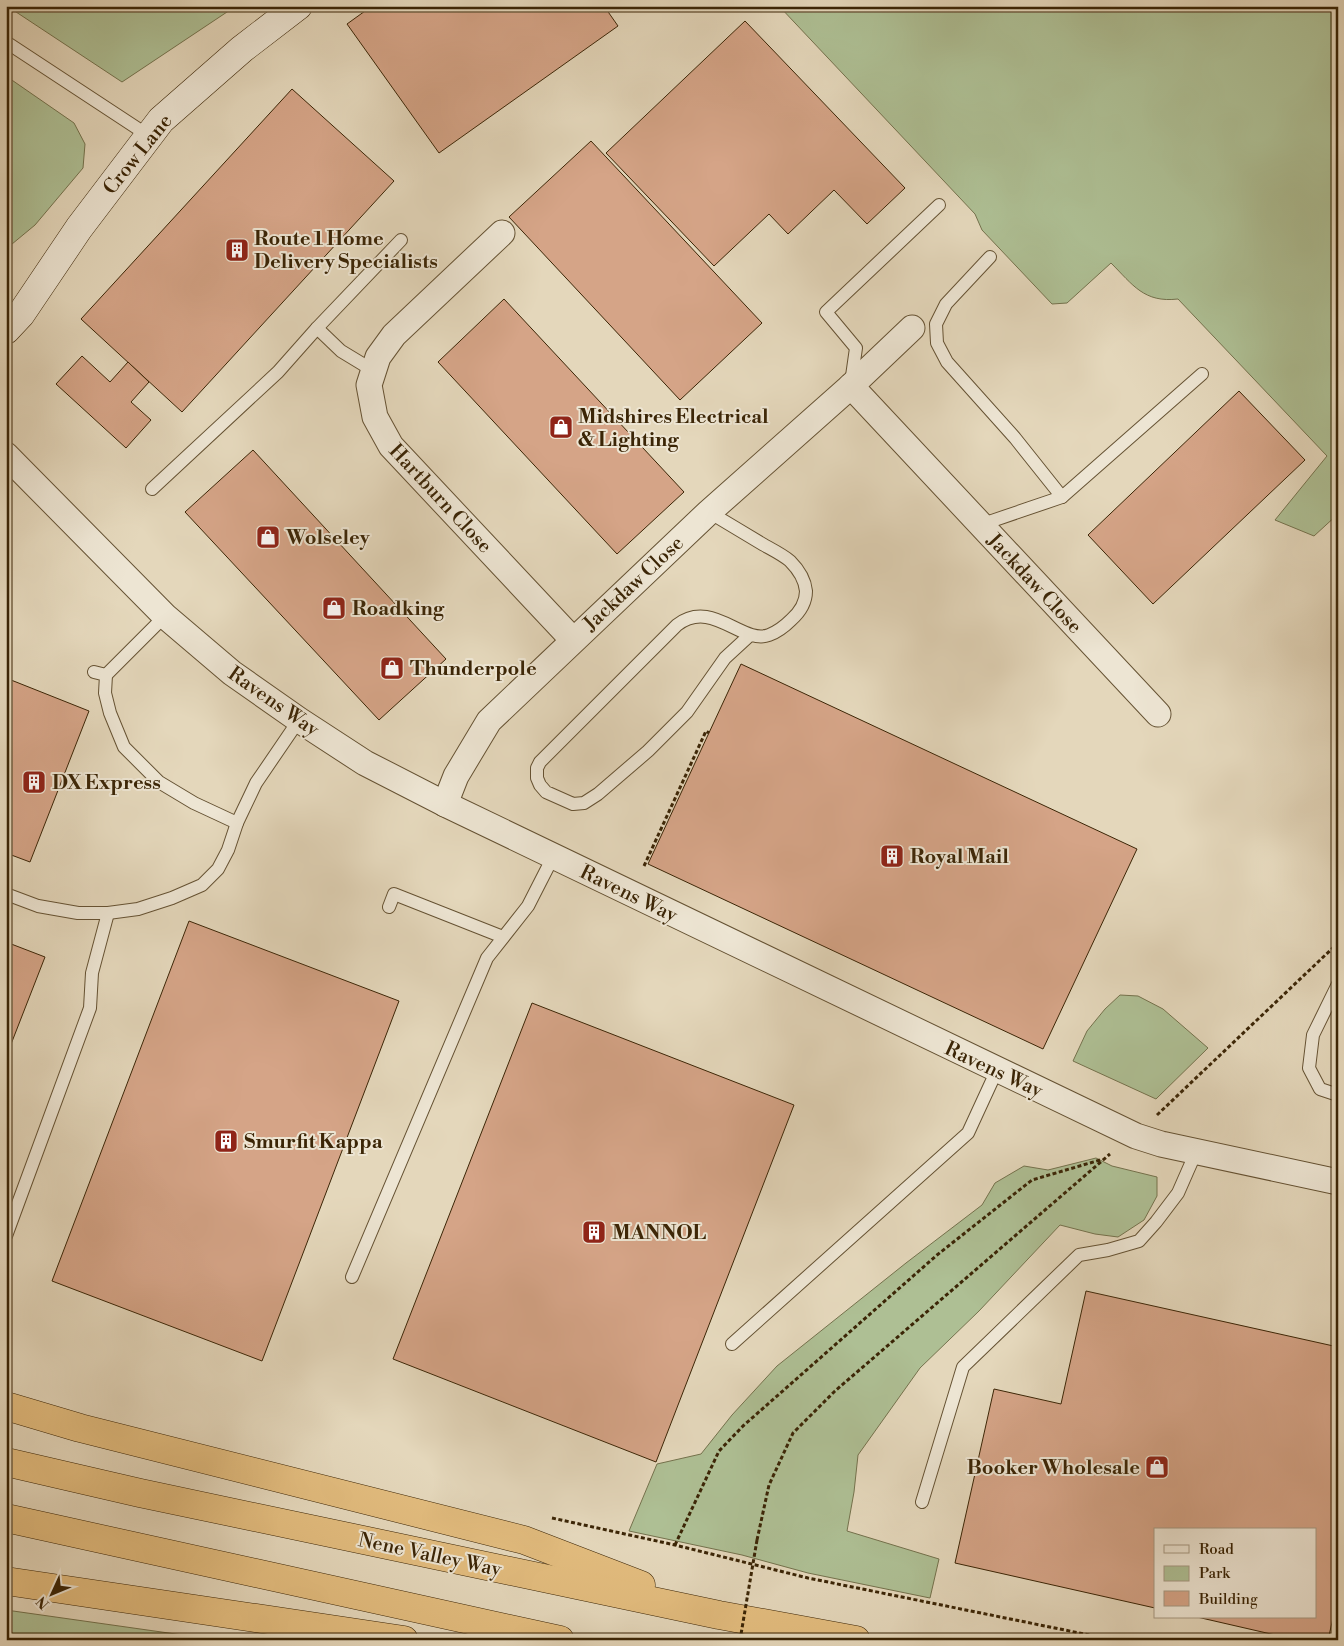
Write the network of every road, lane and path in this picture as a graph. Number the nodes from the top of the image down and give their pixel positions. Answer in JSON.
{"nodes":[{"id":1,"x":298,"y":6,"type":"edge"},
{"id":2,"x":6,"y":42,"type":"edge"},
{"id":3,"x":149,"y":136,"type":"junction"},
{"id":4,"x":938,"y":205,"type":"dead end"},
{"id":5,"x":502,"y":233,"type":"dead end"},
{"id":6,"x":401,"y":240,"type":"dead end"},
{"id":7,"x":990,"y":257,"type":"dead end"},
{"id":8,"x":317,"y":328,"type":"junction"},
{"id":9,"x":912,"y":328,"type":"dead end"},
{"id":10,"x":6,"y":330,"type":"edge"},
{"id":11,"x":374,"y":371,"type":"junction"},
{"id":12,"x":1202,"y":374,"type":"dead end"},
{"id":13,"x":851,"y":386,"type":"junction"},
{"id":14,"x":6,"y":455,"type":"edge"},
{"id":15,"x":152,"y":489,"type":"dead end"},
{"id":16,"x":1062,"y":497,"type":"junction"},
{"id":17,"x":709,"y":512,"type":"junction"},
{"id":18,"x":980,"y":525,"type":"junction"},
{"id":19,"x":165,"y":616,"type":"junction"},
{"id":20,"x":750,"y":635,"type":"junction"},
{"id":21,"x":573,"y":640,"type":"junction"},
{"id":22,"x":1158,"y":714,"type":"dead end"},
{"id":23,"x":299,"y":720,"type":"junction"},
{"id":24,"x":709,"y":733,"type":"dead end"},
{"id":25,"x":445,"y":804,"type":"junction"},
{"id":26,"x":237,"y":823,"type":"junction"},
{"id":27,"x":553,"y":856,"type":"junction"},
{"id":28,"x":644,"y":866,"type":"dead end"},
{"id":29,"x":6,"y":894,"type":"edge"},
{"id":30,"x":390,"y":907,"type":"dead end"},
{"id":31,"x":108,"y":913,"type":"junction"},
{"id":32,"x":503,"y":937,"type":"junction"},
{"id":33,"x":1338,"y":943,"type":"edge"},
{"id":34,"x":1338,"y":984,"type":"edge"},
{"id":35,"x":997,"y":1070,"type":"junction"},
{"id":36,"x":1338,"y":1095,"type":"edge"},
{"id":37,"x":1136,"y":1136,"type":"junction"},
{"id":38,"x":1196,"y":1152,"type":"junction"},
{"id":39,"x":1103,"y":1159,"type":"junction"},
{"id":40,"x":1338,"y":1182,"type":"edge"},
{"id":41,"x":6,"y":1236,"type":"edge"},
{"id":42,"x":352,"y":1277,"type":"dead end"},
{"id":43,"x":732,"y":1344,"type":"dead end"},
{"id":44,"x":6,"y":1406,"type":"edge"},
{"id":45,"x":6,"y":1462,"type":"edge"},
{"id":46,"x":922,"y":1502,"type":"dead end"},
{"id":47,"x":549,"y":1517,"type":"dead end"},
{"id":48,"x":6,"y":1518,"type":"edge"},
{"id":49,"x":675,"y":1545,"type":"junction"},
{"id":50,"x":6,"y":1581,"type":"edge"},
{"id":51,"x":719,"y":1615,"type":"junction"},
{"id":52,"x":404,"y":1640,"type":"edge"},
{"id":53,"x":560,"y":1640,"type":"edge"},
{"id":54,"x":740,"y":1640,"type":"edge"},
{"id":55,"x":856,"y":1640,"type":"edge"},
{"id":56,"x":1114,"y":1640,"type":"edge"}],
"edges":[{"from":1,"to":3,"type":"street","name":"Crow Lane"},
{"from":2,"to":3,"type":"lane"},
{"from":3,"to":10,"type":"street","name":"Crow Lane"},
{"from":4,"to":13,"type":"lane"},
{"from":5,"to":11,"type":"street","name":"Hartburn Close"},
{"from":6,"to":8,"type":"lane"},
{"from":7,"to":16,"type":"lane"},
{"from":8,"to":11,"type":"lane"},
{"from":8,"to":15,"type":"lane"},
{"from":9,"to":13,"type":"street","name":"Jackdaw Close"},
{"from":11,"to":21,"type":"street","name":"Hartburn Close"},
{"from":12,"to":16,"type":"lane"},
{"from":13,"to":17,"type":"street","name":"Jackdaw Close"},
{"from":13,"to":18,"type":"street","name":"Jackdaw Close"},
{"from":14,"to":19,"type":"street","name":"Ravens Way"},
{"from":16,"to":18,"type":"lane"},
{"from":17,"to":20,"type":"lane"},
{"from":17,"to":21,"type":"street","name":"Jackdaw Close"},
{"from":18,"to":22,"type":"street","name":"Jackdaw Close"},
{"from":19,"to":23,"type":"street","name":"Ravens Way"},
{"from":19,"to":26,"type":"lane"},
{"from":20,"to":20,"type":"lane"},
{"from":21,"to":25,"type":"street","name":"Jackdaw Close"},
{"from":23,"to":25,"type":"street","name":"Ravens Way"},
{"from":23,"to":26,"type":"lane"},
{"from":24,"to":28,"type":"path"},
{"from":25,"to":27,"type":"street","name":"Ravens Way"},
{"from":26,"to":31,"type":"lane"},
{"from":27,"to":32,"type":"lane"},
{"from":27,"to":35,"type":"street","name":"Ravens Way"},
{"from":29,"to":31,"type":"lane"},
{"from":30,"to":32,"type":"lane"},
{"from":31,"to":41,"type":"lane"},
{"from":32,"to":42,"type":"lane"},
{"from":33,"to":37,"type":"path"},
{"from":34,"to":36,"type":"lane"},
{"from":35,"to":37,"type":"street","name":"Ravens Way"},
{"from":35,"to":43,"type":"lane"},
{"from":37,"to":38,"type":"street","name":"Ravens Way"},
{"from":37,"to":39,"type":"path"},
{"from":38,"to":40,"type":"street","name":"Ravens Way"},
{"from":38,"to":46,"type":"lane"},
{"from":39,"to":49,"type":"path"},
{"from":39,"to":54,"type":"path","bridge":true},
{"from":44,"to":51,"type":"highway"},
{"from":45,"to":51,"type":"highway","name":"Nene Valley Way"},
{"from":47,"to":49,"type":"path"},
{"from":48,"to":53,"type":"highway"},
{"from":49,"to":56,"type":"path"},
{"from":50,"to":52,"type":"highway"},
{"from":51,"to":55,"type":"highway","name":"Nene Valley Way"}]}
